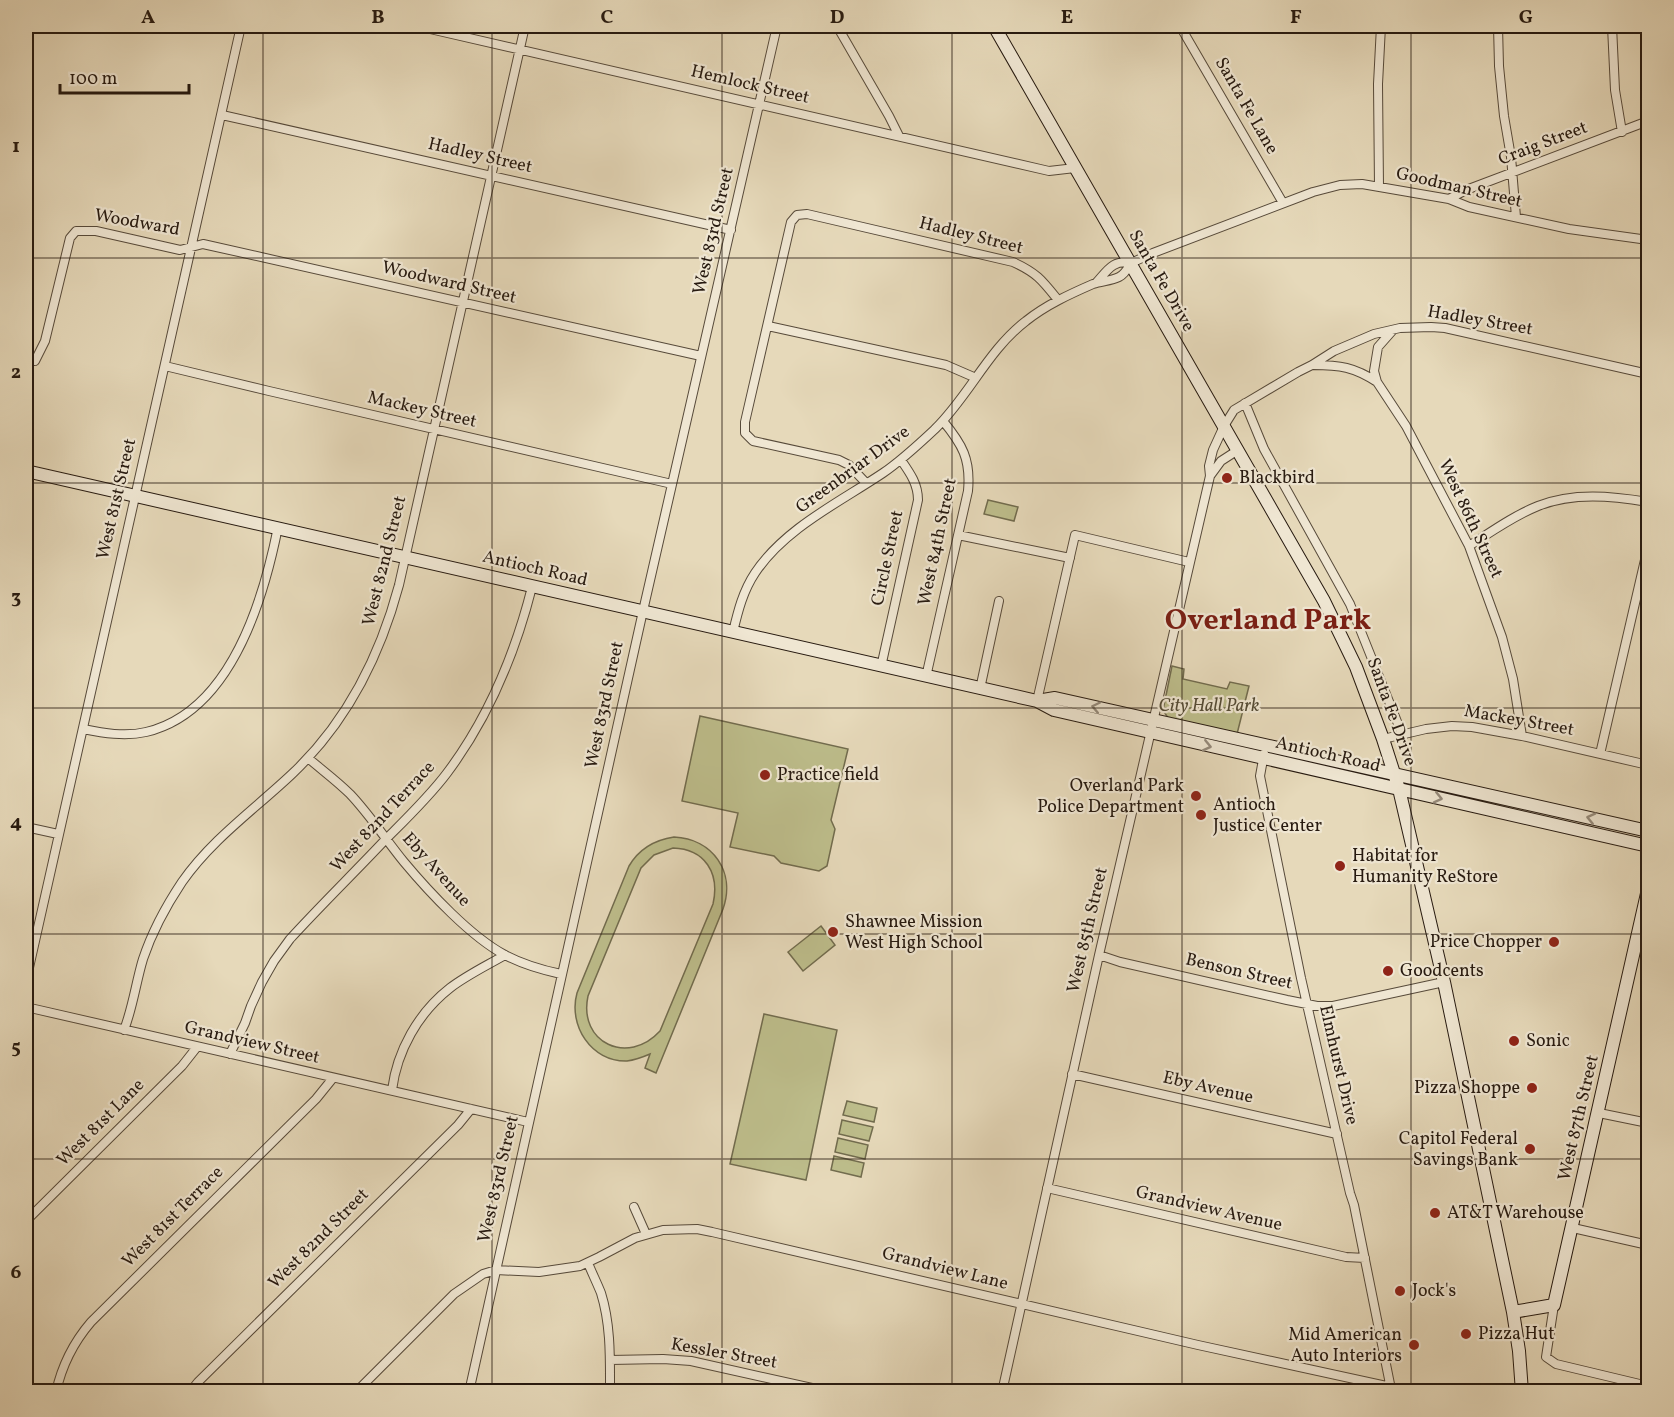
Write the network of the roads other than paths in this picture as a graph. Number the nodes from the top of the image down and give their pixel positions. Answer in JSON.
{"nodes":[{"id":1,"x":241,"y":26,"type":"edge"},
{"id":2,"x":417,"y":26,"type":"edge"},
{"id":3,"x":525,"y":26,"type":"edge"},
{"id":4,"x":777,"y":26,"type":"edge"},
{"id":5,"x":837,"y":26,"type":"edge"},
{"id":6,"x":994,"y":26,"type":"edge"},
{"id":7,"x":1180,"y":26,"type":"edge"},
{"id":8,"x":1381,"y":26,"type":"edge"},
{"id":9,"x":1498,"y":26,"type":"edge"},
{"id":10,"x":1612,"y":26,"type":"edge"},
{"id":11,"x":520,"y":50,"type":"junction"},
{"id":12,"x":759,"y":104,"type":"junction"},
{"id":13,"x":222,"y":115,"type":"junction"},
{"id":14,"x":1648,"y":121,"type":"edge"},
{"id":15,"x":1622,"y":132,"type":"junction"},
{"id":16,"x":899,"y":136,"type":"junction"},
{"id":17,"x":1075,"y":168,"type":"junction"},
{"id":18,"x":1512,"y":174,"type":"junction"},
{"id":19,"x":491,"y":176,"type":"junction"},
{"id":20,"x":1379,"y":187,"type":"junction"},
{"id":21,"x":1449,"y":199,"type":"junction"},
{"id":22,"x":1283,"y":203,"type":"junction"},
{"id":23,"x":1516,"y":218,"type":"junction"},
{"id":24,"x":731,"y":230,"type":"junction"},
{"id":25,"x":1648,"y":240,"type":"edge"},
{"id":26,"x":191,"y":246,"type":"junction"},
{"id":27,"x":1131,"y":263,"type":"junction"},
{"id":28,"x":1096,"y":283,"type":"junction"},
{"id":29,"x":1058,"y":300,"type":"junction"},
{"id":30,"x":462,"y":302,"type":"junction"},
{"id":31,"x":768,"y":326,"type":"junction"},
{"id":32,"x":1393,"y":330,"type":"junction"},
{"id":33,"x":701,"y":356,"type":"junction"},
{"id":34,"x":34,"y":361,"type":"dead end"},
{"id":35,"x":1312,"y":365,"type":"junction"},
{"id":36,"x":165,"y":366,"type":"junction"},
{"id":37,"x":1648,"y":374,"type":"edge"},
{"id":38,"x":976,"y":378,"type":"junction"},
{"id":39,"x":1377,"y":382,"type":"junction"},
{"id":40,"x":1245,"y":404,"type":"junction"},
{"id":41,"x":943,"y":421,"type":"junction"},
{"id":42,"x":1224,"y":426,"type":"junction"},
{"id":43,"x":434,"y":429,"type":"junction"},
{"id":44,"x":1238,"y":450,"type":"junction"},
{"id":45,"x":901,"y":460,"type":"junction"},
{"id":46,"x":26,"y":471,"type":"edge"},
{"id":47,"x":1210,"y":476,"type":"junction"},
{"id":48,"x":866,"y":483,"type":"junction"},
{"id":49,"x":672,"y":484,"type":"junction"},
{"id":50,"x":134,"y":496,"type":"junction"},
{"id":51,"x":1648,"y":502,"type":"edge"},
{"id":52,"x":278,"y":527,"type":"junction"},
{"id":53,"x":958,"y":535,"type":"junction"},
{"id":54,"x":1469,"y":546,"type":"junction"},
{"id":55,"x":1648,"y":547,"type":"edge"},
{"id":56,"x":405,"y":557,"type":"junction"},
{"id":57,"x":1070,"y":558,"type":"junction"},
{"id":58,"x":1189,"y":562,"type":"junction"},
{"id":59,"x":532,"y":587,"type":"junction"},
{"id":60,"x":999,"y":601,"type":"dead end"},
{"id":61,"x":643,"y":612,"type":"junction"},
{"id":62,"x":733,"y":632,"type":"junction"},
{"id":63,"x":881,"y":667,"type":"junction"},
{"id":64,"x":926,"y":677,"type":"junction"},
{"id":65,"x":980,"y":689,"type":"junction"},
{"id":66,"x":1037,"y":701,"type":"junction"},
{"id":67,"x":1153,"y":719,"type":"junction"},
{"id":68,"x":82,"y":729,"type":"junction"},
{"id":69,"x":1150,"y":732,"type":"junction"},
{"id":70,"x":1402,"y":734,"type":"junction"},
{"id":71,"x":1522,"y":736,"type":"junction"},
{"id":72,"x":1383,"y":739,"type":"junction"},
{"id":73,"x":1266,"y":744,"type":"junction"},
{"id":74,"x":1600,"y":754,"type":"junction"},
{"id":75,"x":308,"y":758,"type":"junction"},
{"id":76,"x":1263,"y":759,"type":"junction"},
{"id":77,"x":1648,"y":765,"type":"edge"},
{"id":78,"x":1395,"y":775,"type":"junction"},
{"id":79,"x":1399,"y":789,"type":"junction"},
{"id":80,"x":26,"y":827,"type":"edge"},
{"id":81,"x":1648,"y":831,"type":"edge"},
{"id":82,"x":58,"y":834,"type":"junction"},
{"id":83,"x":386,"y":839,"type":"junction"},
{"id":84,"x":1648,"y":846,"type":"edge"},
{"id":85,"x":1648,"y":889,"type":"edge"},
{"id":86,"x":505,"y":955,"type":"junction"},
{"id":87,"x":1099,"y":955,"type":"junction"},
{"id":88,"x":561,"y":974,"type":"junction"},
{"id":89,"x":26,"y":981,"type":"edge"},
{"id":90,"x":1444,"y":982,"type":"junction"},
{"id":91,"x":1307,"y":1003,"type":"junction"},
{"id":92,"x":26,"y":1007,"type":"edge"},
{"id":93,"x":124,"y":1030,"type":"junction"},
{"id":94,"x":197,"y":1047,"type":"junction"},
{"id":95,"x":230,"y":1054,"type":"junction"},
{"id":96,"x":1072,"y":1074,"type":"junction"},
{"id":97,"x":333,"y":1078,"type":"junction"},
{"id":98,"x":392,"y":1090,"type":"junction"},
{"id":99,"x":471,"y":1109,"type":"junction"},
{"id":100,"x":1599,"y":1113,"type":"junction"},
{"id":101,"x":528,"y":1122,"type":"junction"},
{"id":102,"x":1648,"y":1124,"type":"edge"},
{"id":103,"x":1337,"y":1134,"type":"junction"},
{"id":104,"x":1047,"y":1188,"type":"junction"},
{"id":105,"x":634,"y":1207,"type":"dead end"},
{"id":106,"x":26,"y":1221,"type":"edge"},
{"id":107,"x":1573,"y":1228,"type":"junction"},
{"id":108,"x":646,"y":1234,"type":"junction"},
{"id":109,"x":1648,"y":1245,"type":"edge"},
{"id":110,"x":1365,"y":1257,"type":"junction"},
{"id":111,"x":588,"y":1263,"type":"junction"},
{"id":112,"x":495,"y":1270,"type":"junction"},
{"id":113,"x":1022,"y":1304,"type":"junction"},
{"id":114,"x":1554,"y":1305,"type":"junction"},
{"id":115,"x":1513,"y":1312,"type":"junction"},
{"id":116,"x":610,"y":1360,"type":"junction"},
{"id":117,"x":1648,"y":1386,"type":"edge"},
{"id":118,"x":469,"y":1389,"type":"edge"},
{"id":119,"x":1391,"y":1389,"type":"edge"},
{"id":120,"x":56,"y":1392,"type":"edge"},
{"id":121,"x":190,"y":1392,"type":"edge"},
{"id":122,"x":356,"y":1392,"type":"edge"},
{"id":123,"x":481,"y":1392,"type":"edge"},
{"id":124,"x":610,"y":1392,"type":"edge"},
{"id":125,"x":830,"y":1392,"type":"edge"},
{"id":126,"x":1002,"y":1392,"type":"edge"},
{"id":127,"x":1521,"y":1392,"type":"edge"}],
"edges":[{"from":1,"to":13,"type":"street","name":"West 81st Street"},
{"from":2,"to":11,"type":"street","name":"Hemlock Street"},
{"from":3,"to":11,"type":"street","name":"West 82nd Street"},
{"from":4,"to":12,"type":"street","name":"West 83rd Street"},
{"from":5,"to":16,"type":"street"},
{"from":6,"to":17,"type":"main road","name":"Santa Fe Drive"},
{"from":7,"to":22,"type":"street","name":"Santa Fe Lane"},
{"from":8,"to":20,"type":"street"},
{"from":9,"to":18,"type":"street"},
{"from":10,"to":15,"type":"street"},
{"from":11,"to":12,"type":"street","name":"Hemlock Street"},
{"from":11,"to":19,"type":"street","name":"West 82nd Street"},
{"from":12,"to":16,"type":"street","name":"Hemlock Street"},
{"from":12,"to":24,"type":"street","name":"West 83rd Street"},
{"from":13,"to":19,"type":"street","name":"Hadley Street"},
{"from":13,"to":26,"type":"street","name":"West 81st Street"},
{"from":14,"to":15,"type":"street","name":"Craig Street"},
{"from":15,"to":18,"type":"street","name":"Craig Street"},
{"from":16,"to":17,"type":"street","name":"Hemlock Street"},
{"from":17,"to":27,"type":"main road","name":"Santa Fe Drive"},
{"from":18,"to":21,"type":"street","name":"Craig Street"},
{"from":18,"to":23,"type":"street"},
{"from":19,"to":24,"type":"street","name":"Hadley Street"},
{"from":19,"to":30,"type":"street","name":"West 82nd Street"},
{"from":20,"to":21,"type":"street","name":"Goodman Street"},
{"from":20,"to":22,"type":"street","name":"Goodman Street"},
{"from":21,"to":23,"type":"street","name":"Goodman Street"},
{"from":22,"to":27,"type":"street","name":"Goodman Street"},
{"from":23,"to":25,"type":"street","name":"Goodman Street"},
{"from":24,"to":33,"type":"street","name":"West 83rd Street"},
{"from":26,"to":30,"type":"street","name":"Woodward Street"},
{"from":26,"to":34,"type":"street","name":"Woodward"},
{"from":26,"to":36,"type":"street","name":"West 81st Street"},
{"from":27,"to":28,"type":"street","name":"Greenbriar Drive"},
{"from":27,"to":28,"type":"street","name":"Greenbriar Drive"},
{"from":27,"to":42,"type":"main road","name":"Santa Fe Drive"},
{"from":28,"to":29,"type":"street","name":"Greenbriar Drive"},
{"from":29,"to":31,"type":"street","name":"Hadley Street"},
{"from":29,"to":38,"type":"street","name":"Greenbriar Drive"},
{"from":30,"to":33,"type":"street","name":"Woodward Street"},
{"from":30,"to":43,"type":"street","name":"West 82nd Street"},
{"from":31,"to":38,"type":"street"},
{"from":31,"to":48,"type":"street"},
{"from":32,"to":35,"type":"street","name":"Hadley Street"},
{"from":32,"to":37,"type":"street","name":"Hadley Street"},
{"from":32,"to":39,"type":"street"},
{"from":33,"to":49,"type":"street","name":"West 83rd Street"},
{"from":35,"to":39,"type":"street"},
{"from":35,"to":40,"type":"street","name":"Hadley Street"},
{"from":36,"to":43,"type":"street","name":"Mackey Street"},
{"from":36,"to":50,"type":"street","name":"West 81st Street"},
{"from":38,"to":41,"type":"street","name":"Greenbriar Drive"},
{"from":39,"to":54,"type":"street","name":"West 86th Street"},
{"from":40,"to":42,"type":"street","name":"Hadley Street"},
{"from":40,"to":70,"type":"street"},
{"from":41,"to":45,"type":"street","name":"Greenbriar Drive"},
{"from":41,"to":53,"type":"street","name":"West 84th Street"},
{"from":42,"to":44,"type":"main road","name":"Santa Fe Drive"},
{"from":42,"to":47,"type":"street","name":"West 85th Street"},
{"from":43,"to":49,"type":"street","name":"Mackey Street"},
{"from":43,"to":56,"type":"street","name":"West 82nd Street"},
{"from":44,"to":47,"type":"street"},
{"from":44,"to":72,"type":"main road","name":"Santa Fe Drive"},
{"from":45,"to":48,"type":"street","name":"Greenbriar Drive"},
{"from":45,"to":63,"type":"street","name":"Circle Street"},
{"from":46,"to":50,"type":"main road","name":"Antioch Road"},
{"from":47,"to":58,"type":"street","name":"West 85th Street"},
{"from":48,"to":62,"type":"street","name":"Greenbriar Drive"},
{"from":49,"to":61,"type":"street","name":"West 83rd Street"},
{"from":50,"to":52,"type":"main road","name":"Antioch Road"},
{"from":50,"to":68,"type":"street","name":"West 81st Street"},
{"from":51,"to":54,"type":"street"},
{"from":52,"to":56,"type":"main road","name":"Antioch Road"},
{"from":52,"to":68,"type":"street"},
{"from":53,"to":57,"type":"street"},
{"from":53,"to":64,"type":"street","name":"West 84th Street"},
{"from":54,"to":71,"type":"street","name":"West 86th Street"},
{"from":55,"to":74,"type":"street"},
{"from":56,"to":59,"type":"main road","name":"Antioch Road"},
{"from":56,"to":75,"type":"street","name":"West 82nd Street"},
{"from":57,"to":58,"type":"street"},
{"from":57,"to":66,"type":"street"},
{"from":58,"to":67,"type":"street","name":"West 85th Street"},
{"from":59,"to":61,"type":"main road","name":"Antioch Road"},
{"from":59,"to":83,"type":"street","name":"West 82nd Terrace"},
{"from":60,"to":65,"type":"street"},
{"from":61,"to":62,"type":"main road","name":"Antioch Road"},
{"from":61,"to":88,"type":"street","name":"West 83rd Street"},
{"from":62,"to":63,"type":"main road","name":"Antioch Road"},
{"from":63,"to":64,"type":"main road","name":"Antioch Road"},
{"from":64,"to":65,"type":"main road","name":"Antioch Road"},
{"from":65,"to":66,"type":"main road","name":"Antioch Road"},
{"from":67,"to":66,"type":"main road","name":"Antioch Road","one_way":true},
{"from":66,"to":69,"type":"main road","name":"Antioch Road"},
{"from":67,"to":69,"type":"street","name":"West 85th Street"},
{"from":67,"to":73,"type":"main road","name":"Antioch Road"},
{"from":68,"to":82,"type":"street","name":"West 81st Street"},
{"from":69,"to":76,"type":"main road","name":"Antioch Road","one_way":true},
{"from":69,"to":87,"type":"street","name":"West 85th Street"},
{"from":70,"to":71,"type":"street","name":"Mackey Street"},
{"from":70,"to":72,"type":"street","name":"Mackey Street"},
{"from":71,"to":74,"type":"street","name":"Mackey Street"},
{"from":72,"to":78,"type":"main road","name":"Santa Fe Drive"},
{"from":73,"to":76,"type":"street","name":"Elmhurst Drive"},
{"from":73,"to":78,"type":"main road","name":"Antioch Road"},
{"from":74,"to":77,"type":"street","name":"Mackey Street"},
{"from":75,"to":83,"type":"street","name":"Eby Avenue"},
{"from":75,"to":93,"type":"street","name":"West 82nd Street"},
{"from":76,"to":79,"type":"main road","name":"Antioch Road"},
{"from":76,"to":91,"type":"street","name":"Elmhurst Drive"},
{"from":78,"to":79,"type":"main road","name":"Santa Fe Drive"},
{"from":81,"to":78,"type":"main road","name":"Antioch Road","one_way":true},
{"from":79,"to":84,"type":"main road","name":"Antioch Road","one_way":true},
{"from":79,"to":90,"type":"main road","name":"Santa Fe Drive"},
{"from":80,"to":82,"type":"street"},
{"from":82,"to":89,"type":"street","name":"West 81st Street"},
{"from":83,"to":86,"type":"street","name":"Eby Avenue"},
{"from":83,"to":95,"type":"street","name":"West 82nd Terrace"},
{"from":85,"to":100,"type":"main road","name":"West 87th Street"},
{"from":86,"to":88,"type":"street","name":"Eby Avenue"},
{"from":86,"to":98,"type":"street"},
{"from":87,"to":91,"type":"street","name":"Benson Street"},
{"from":87,"to":96,"type":"street","name":"West 85th Street"},
{"from":88,"to":101,"type":"street","name":"West 83rd Street"},
{"from":90,"to":91,"type":"street","name":"Benson Street"},
{"from":90,"to":115,"type":"main road","name":"Santa Fe Drive"},
{"from":91,"to":103,"type":"street","name":"Elmhurst Drive"},
{"from":92,"to":93,"type":"street","name":"Grandview Street"},
{"from":93,"to":94,"type":"street","name":"Grandview Street"},
{"from":94,"to":95,"type":"street","name":"Grandview Street"},
{"from":94,"to":106,"type":"street","name":"West 81st Lane"},
{"from":95,"to":97,"type":"street","name":"Grandview Street"},
{"from":96,"to":103,"type":"street","name":"Eby Avenue"},
{"from":96,"to":104,"type":"street","name":"West 85th Street"},
{"from":97,"to":98,"type":"street","name":"Grandview Street"},
{"from":97,"to":120,"type":"street","name":"West 81st Terrace"},
{"from":98,"to":99,"type":"street","name":"Grandview Street"},
{"from":99,"to":101,"type":"street"},
{"from":99,"to":121,"type":"street","name":"West 82nd Street"},
{"from":100,"to":102,"type":"street"},
{"from":100,"to":107,"type":"main road","name":"West 87th Street"},
{"from":101,"to":112,"type":"street","name":"West 83rd Street"},
{"from":103,"to":110,"type":"street","name":"Elmhurst Drive"},
{"from":104,"to":110,"type":"street","name":"Grandview Avenue"},
{"from":104,"to":113,"type":"street","name":"West 85th Street"},
{"from":105,"to":108,"type":"street"},
{"from":107,"to":109,"type":"street"},
{"from":107,"to":114,"type":"main road","name":"West 87th Street"},
{"from":108,"to":111,"type":"street","name":"Grandview Lane"},
{"from":108,"to":113,"type":"street","name":"Grandview Lane"},
{"from":110,"to":119,"type":"street","name":"Elmhurst Drive"},
{"from":111,"to":112,"type":"street","name":"Grandview Lane"},
{"from":111,"to":116,"type":"street"},
{"from":112,"to":118,"type":"street","name":"West 83rd Street"},
{"from":112,"to":122,"type":"street"},
{"from":113,"to":119,"type":"street","name":"Grandview Lane"},
{"from":113,"to":126,"type":"street","name":"West 85th Street"},
{"from":114,"to":115,"type":"main road"},
{"from":114,"to":117,"type":"street"},
{"from":115,"to":127,"type":"main road"},
{"from":116,"to":124,"type":"street"},
{"from":116,"to":125,"type":"street","name":"Kessler Street"},
{"from":118,"to":123,"type":"street"}]}
